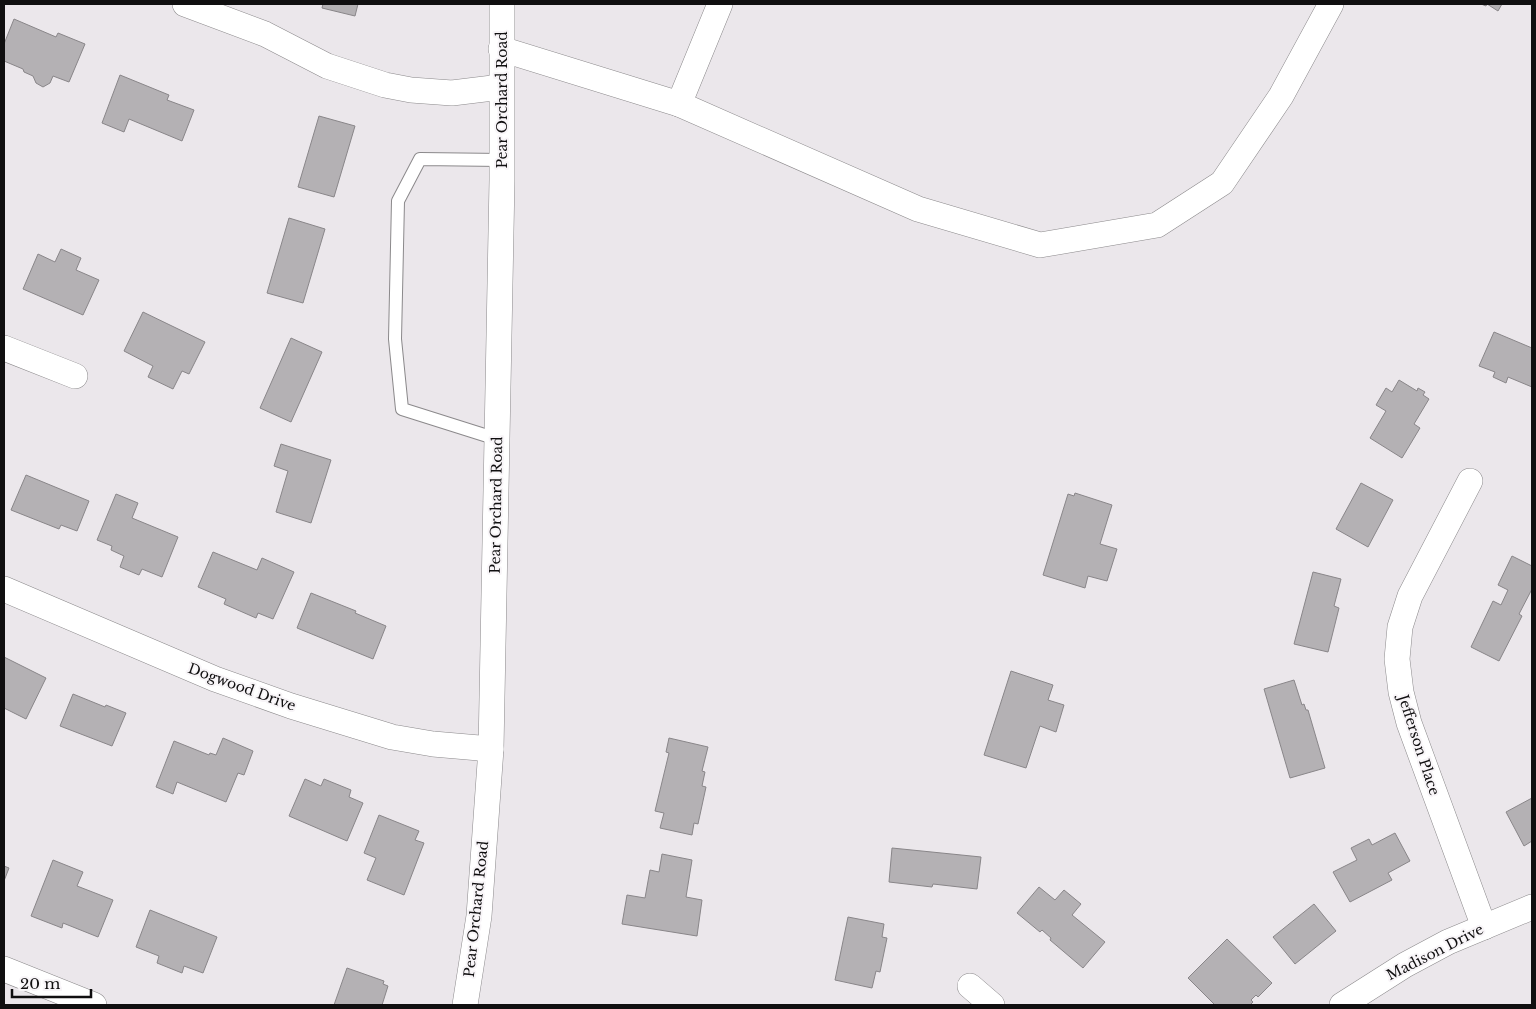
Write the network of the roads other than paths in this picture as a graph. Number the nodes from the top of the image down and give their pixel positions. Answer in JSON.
{"nodes":[{"id":1,"x":185,"y":4,"type":"edge"},
{"id":2,"x":502,"y":4,"type":"edge"},
{"id":3,"x":720,"y":4,"type":"edge"},
{"id":4,"x":1332,"y":4,"type":"edge"},
{"id":5,"x":501,"y":49,"type":"junction"},
{"id":6,"x":501,"y":86,"type":"junction"},
{"id":7,"x":679,"y":104,"type":"junction"},
{"id":8,"x":502,"y":160,"type":"junction"},
{"id":9,"x":4,"y":348,"type":"edge"},
{"id":10,"x":75,"y":376,"type":"dead end"},
{"id":11,"x":497,"y":439,"type":"junction"},
{"id":12,"x":1470,"y":481,"type":"dead end"},
{"id":13,"x":4,"y":589,"type":"edge"},
{"id":14,"x":491,"y":749,"type":"junction"},
{"id":15,"x":1532,"y":907,"type":"edge"},
{"id":16,"x":1484,"y":927,"type":"junction"},
{"id":17,"x":4,"y":969,"type":"edge"},
{"id":18,"x":970,"y":986,"type":"dead end"},
{"id":19,"x":94,"y":1005,"type":"edge"},
{"id":20,"x":465,"y":1005,"type":"edge"},
{"id":21,"x":992,"y":1005,"type":"edge"},
{"id":22,"x":1342,"y":1005,"type":"edge"}],
"edges":[{"from":1,"to":6,"type":"street"},
{"from":2,"to":5,"type":"street","name":"Pear Orchard Road"},
{"from":3,"to":7,"type":"street"},
{"from":4,"to":7,"type":"street"},
{"from":5,"to":6,"type":"street","name":"Pear Orchard Road"},
{"from":5,"to":7,"type":"street"},
{"from":6,"to":8,"type":"street","name":"Pear Orchard Road"},
{"from":8,"to":11,"type":"street","name":"Pear Orchard Road"},
{"from":8,"to":11,"type":"lane"},
{"from":9,"to":10,"type":"street"},
{"from":11,"to":14,"type":"street","name":"Pear Orchard Road"},
{"from":12,"to":16,"type":"street","name":"Jefferson Place"},
{"from":13,"to":14,"type":"street","name":"Dogwood Drive"},
{"from":14,"to":20,"type":"street","name":"Pear Orchard Road"},
{"from":15,"to":16,"type":"street","name":"Madison Drive"},
{"from":16,"to":22,"type":"street","name":"Madison Drive"},
{"from":17,"to":19,"type":"street"},
{"from":18,"to":21,"type":"street"}]}
